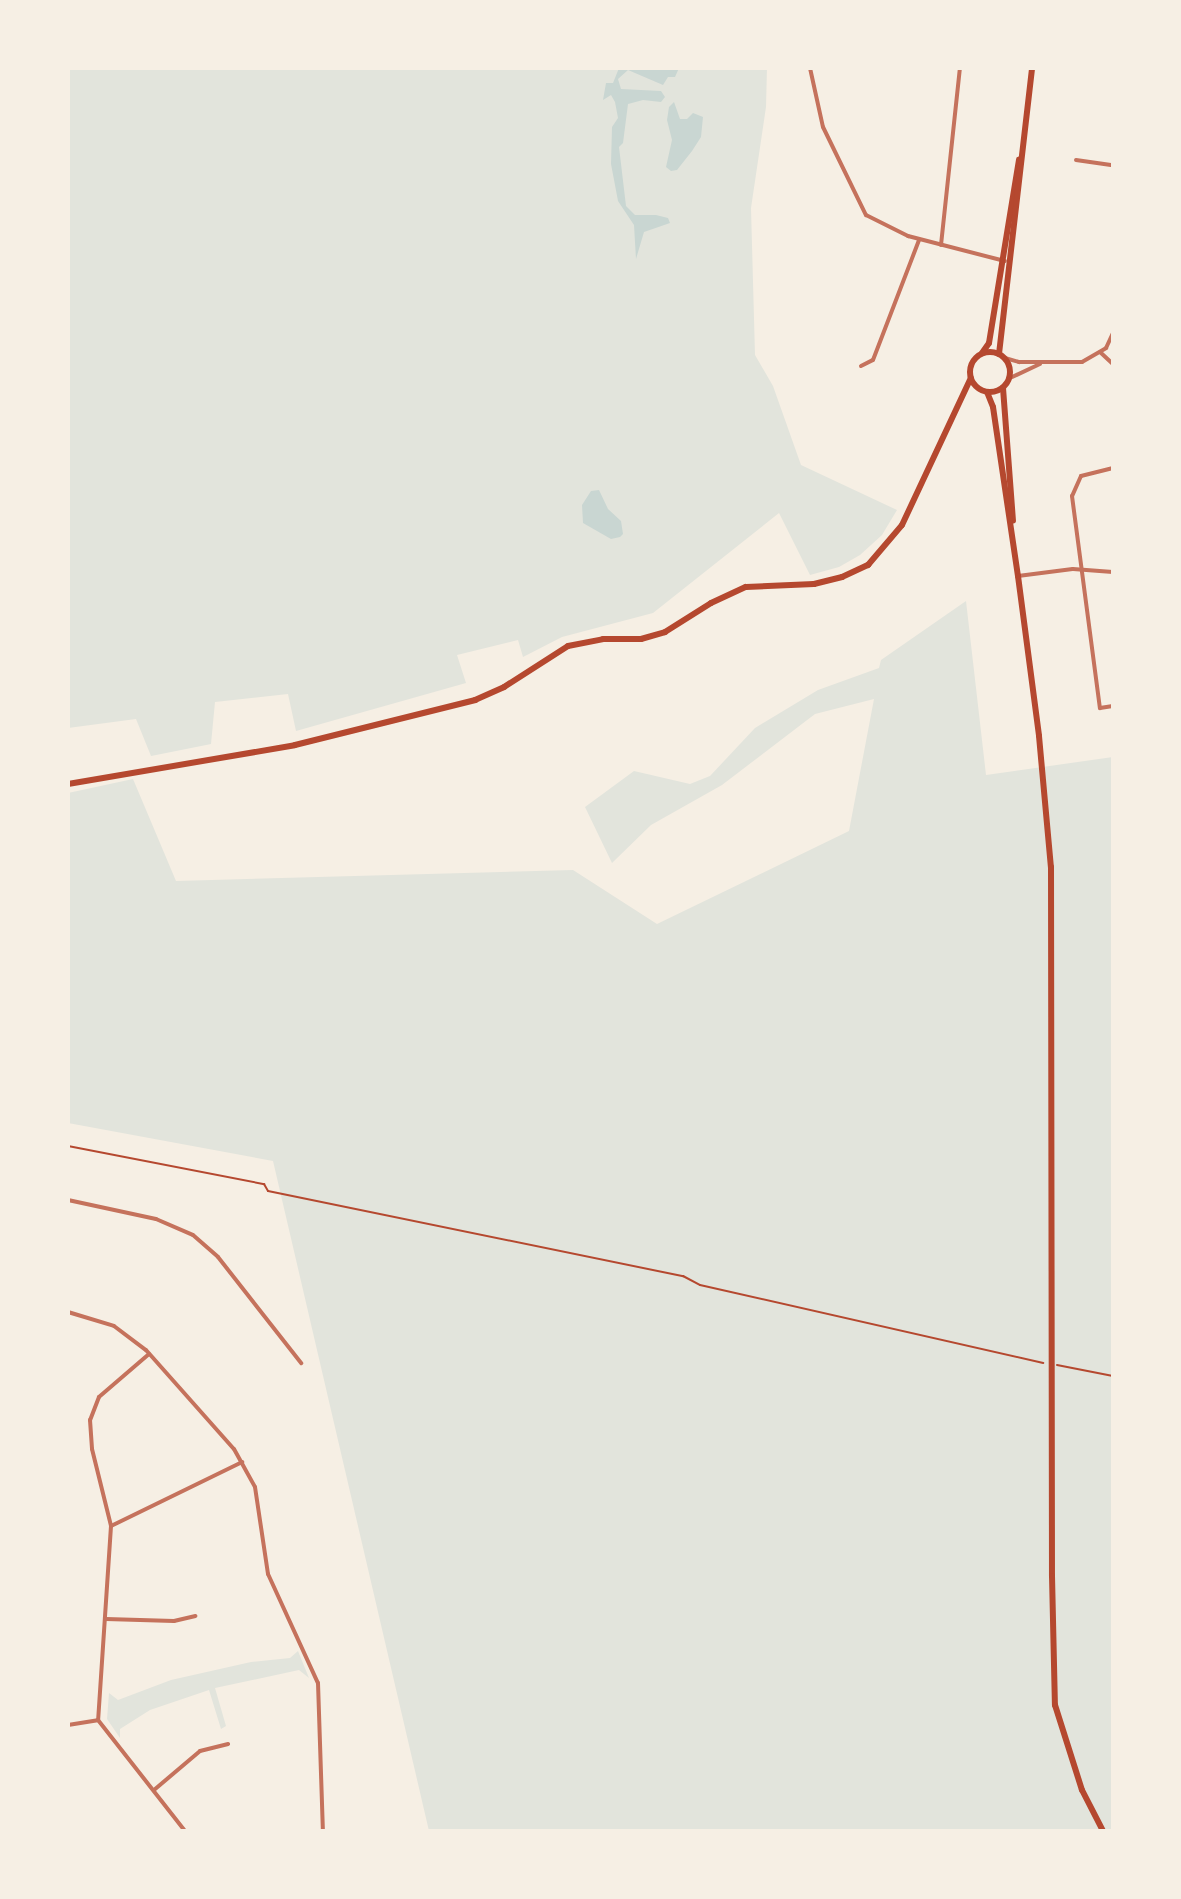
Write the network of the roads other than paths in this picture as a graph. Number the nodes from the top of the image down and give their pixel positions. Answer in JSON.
{"nodes":[{"id":1,"x":810,"y":68,"type":"edge"},
{"id":2,"x":960,"y":68,"type":"edge"},
{"id":3,"x":1032,"y":68,"type":"edge"},
{"id":4,"x":1076,"y":160,"type":"dead end"},
{"id":5,"x":1113,"y":165,"type":"edge"},
{"id":6,"x":919,"y":240,"type":"junction"},
{"id":7,"x":941,"y":245,"type":"junction"},
{"id":8,"x":1006,"y":261,"type":"junction"},
{"id":9,"x":1113,"y":333,"type":"edge"},
{"id":10,"x":1100,"y":352,"type":"junction"},
{"id":11,"x":982,"y":353,"type":"junction"},
{"id":12,"x":1002,"y":356,"type":"junction"},
{"id":13,"x":1046,"y":362,"type":"junction"},
{"id":14,"x":1113,"y":364,"type":"edge"},
{"id":15,"x":861,"y":366,"type":"dead end"},
{"id":16,"x":971,"y":378,"type":"junction"},
{"id":17,"x":1010,"y":378,"type":"junction"},
{"id":18,"x":1003,"y":388,"type":"junction"},
{"id":19,"x":984,"y":391,"type":"junction"},
{"id":20,"x":957,"y":404,"type":"junction"},
{"id":21,"x":1113,"y":468,"type":"edge"},
{"id":22,"x":1081,"y":570,"type":"junction"},
{"id":23,"x":1113,"y":572,"type":"edge"},
{"id":24,"x":1017,"y":573,"type":"junction"},
{"id":25,"x":1113,"y":706,"type":"edge"},
{"id":26,"x":68,"y":784,"type":"edge"},
{"id":27,"x":68,"y":1200,"type":"edge"},
{"id":28,"x":68,"y":1312,"type":"edge"},
{"id":29,"x":149,"y":1354,"type":"junction"},
{"id":30,"x":301,"y":1363,"type":"dead end"},
{"id":31,"x":242,"y":1462,"type":"junction"},
{"id":32,"x":111,"y":1526,"type":"junction"},
{"id":33,"x":195,"y":1616,"type":"dead end"},
{"id":34,"x":105,"y":1618,"type":"junction"},
{"id":35,"x":98,"y":1720,"type":"junction"},
{"id":36,"x":68,"y":1725,"type":"edge"},
{"id":37,"x":228,"y":1744,"type":"dead end"},
{"id":38,"x":154,"y":1790,"type":"junction"},
{"id":39,"x":185,"y":1831,"type":"edge"},
{"id":40,"x":323,"y":1831,"type":"edge"},
{"id":41,"x":1103,"y":1831,"type":"edge"}],
"edges":[{"from":1,"to":6,"type":"street"},
{"from":2,"to":7,"type":"street"},
{"from":3,"to":8,"type":"main road"},
{"from":4,"to":5,"type":"street"},
{"from":6,"to":7,"type":"street"},
{"from":6,"to":15,"type":"street"},
{"from":7,"to":8,"type":"street"},
{"from":8,"to":11,"type":"main road"},
{"from":8,"to":12,"type":"main road"},
{"from":9,"to":10,"type":"street"},
{"from":10,"to":13,"type":"street"},
{"from":10,"to":14,"type":"street"},
{"from":11,"to":12,"type":"main road"},
{"from":11,"to":16,"type":"main road"},
{"from":12,"to":13,"type":"street"},
{"from":12,"to":17,"type":"main road"},
{"from":13,"to":17,"type":"street"},
{"from":16,"to":19,"type":"main road"},
{"from":16,"to":20,"type":"main road"},
{"from":17,"to":18,"type":"main road"},
{"from":18,"to":19,"type":"main road"},
{"from":18,"to":24,"type":"main road"},
{"from":19,"to":20,"type":"main road"},
{"from":19,"to":24,"type":"main road"},
{"from":20,"to":26,"type":"main road"},
{"from":21,"to":22,"type":"street"},
{"from":22,"to":23,"type":"street"},
{"from":22,"to":24,"type":"street"},
{"from":22,"to":25,"type":"street"},
{"from":24,"to":41,"type":"main road"},
{"from":27,"to":30,"type":"street"},
{"from":28,"to":29,"type":"street"},
{"from":29,"to":31,"type":"street"},
{"from":29,"to":32,"type":"street"},
{"from":31,"to":32,"type":"street"},
{"from":31,"to":40,"type":"street"},
{"from":32,"to":34,"type":"street"},
{"from":33,"to":34,"type":"street"},
{"from":34,"to":35,"type":"street"},
{"from":35,"to":36,"type":"street"},
{"from":35,"to":38,"type":"street"},
{"from":37,"to":38,"type":"street"},
{"from":38,"to":39,"type":"street"}]}
